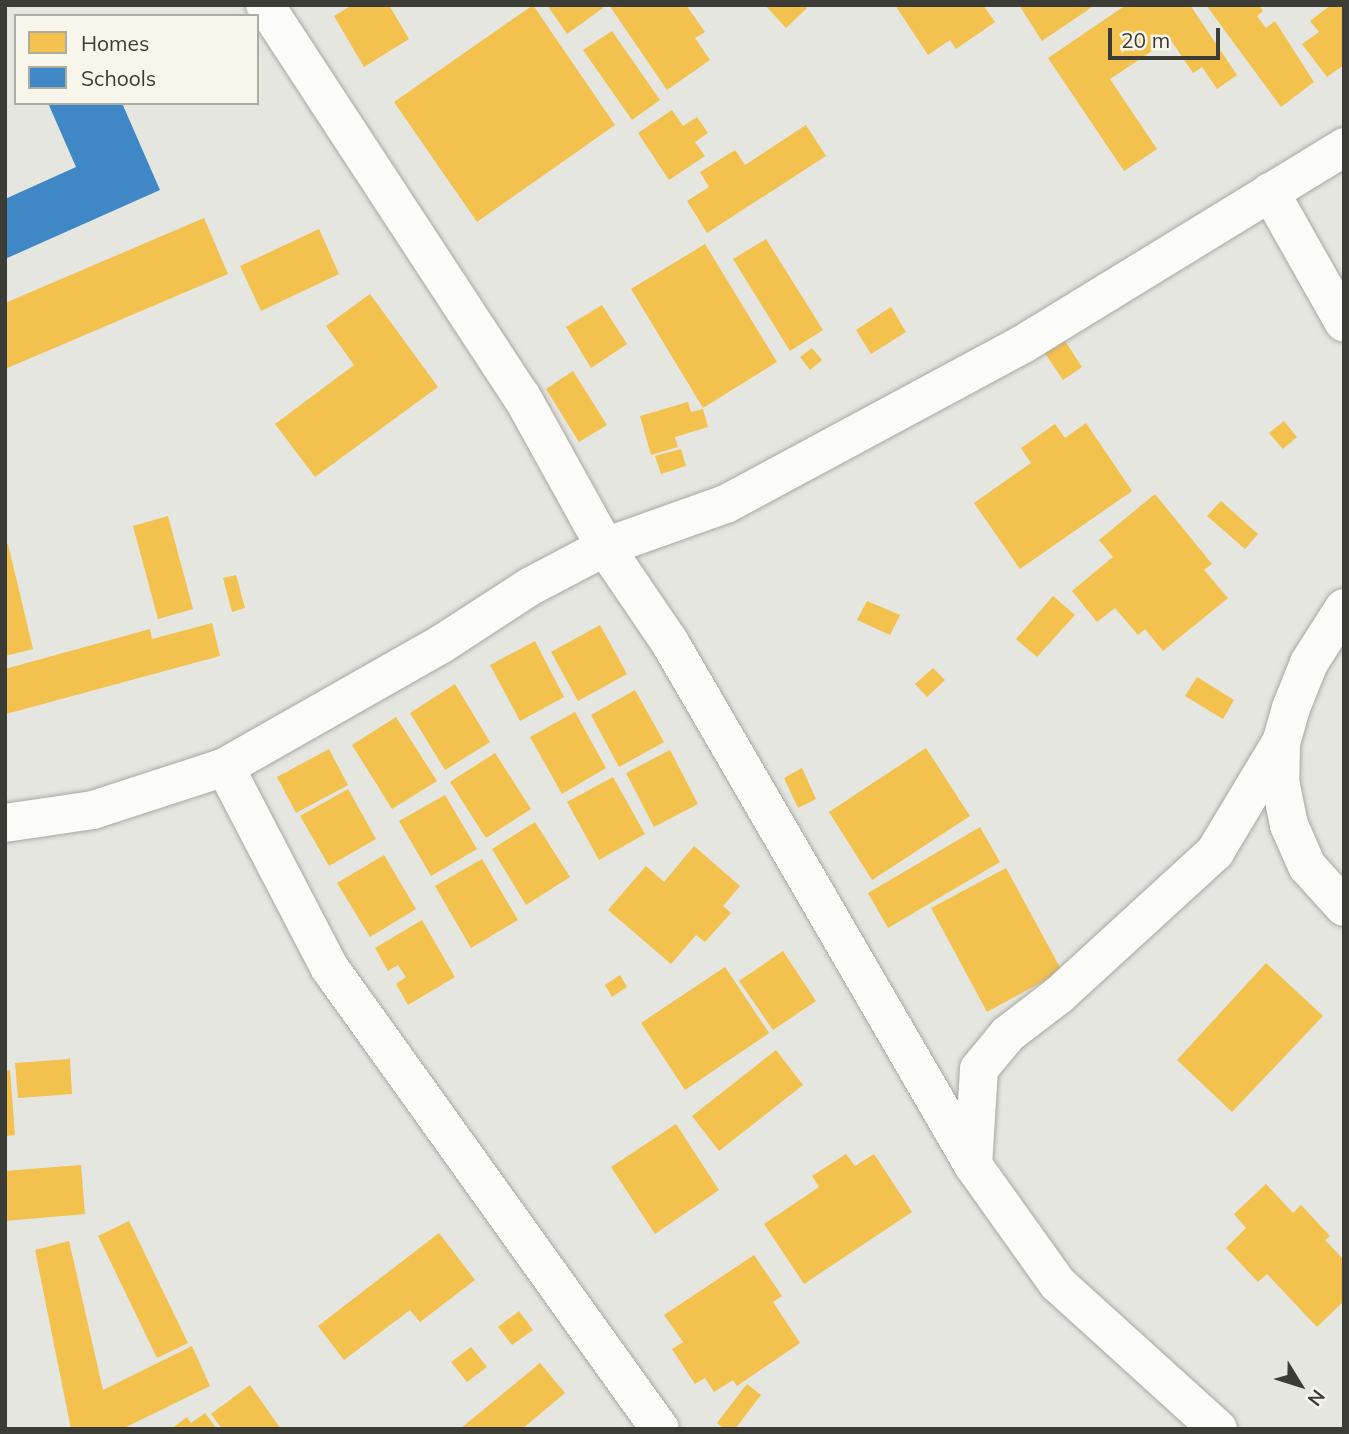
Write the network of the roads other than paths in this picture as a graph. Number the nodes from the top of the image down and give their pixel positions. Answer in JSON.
{"nodes":[{"id":1,"x":265,"y":5,"type":"edge"},
{"id":2,"x":1344,"y":147,"type":"edge"},
{"id":3,"x":1270,"y":192,"type":"junction"},
{"id":4,"x":1344,"y":323,"type":"edge"},
{"id":5,"x":606,"y":547,"type":"junction"},
{"id":6,"x":1344,"y":608,"type":"edge"},
{"id":7,"x":1281,"y":741,"type":"junction"},
{"id":8,"x":225,"y":767,"type":"junction"},
{"id":9,"x":5,"y":823,"type":"edge"},
{"id":10,"x":1344,"y":906,"type":"edge"},
{"id":11,"x":973,"y":1165,"type":"junction"},
{"id":12,"x":1205,"y":1425,"type":"edge"},
{"id":13,"x":660,"y":1429,"type":"edge"}],
"edges":[{"from":1,"to":5,"type":"street"},
{"from":2,"to":3,"type":"street"},
{"from":3,"to":4,"type":"street"},
{"from":3,"to":5,"type":"street"},
{"from":5,"to":8,"type":"street"},
{"from":5,"to":11,"type":"street"},
{"from":6,"to":7,"type":"street"},
{"from":7,"to":10,"type":"street"},
{"from":7,"to":11,"type":"street"},
{"from":8,"to":9,"type":"street"},
{"from":8,"to":13,"type":"street"},
{"from":11,"to":12,"type":"street"}]}
